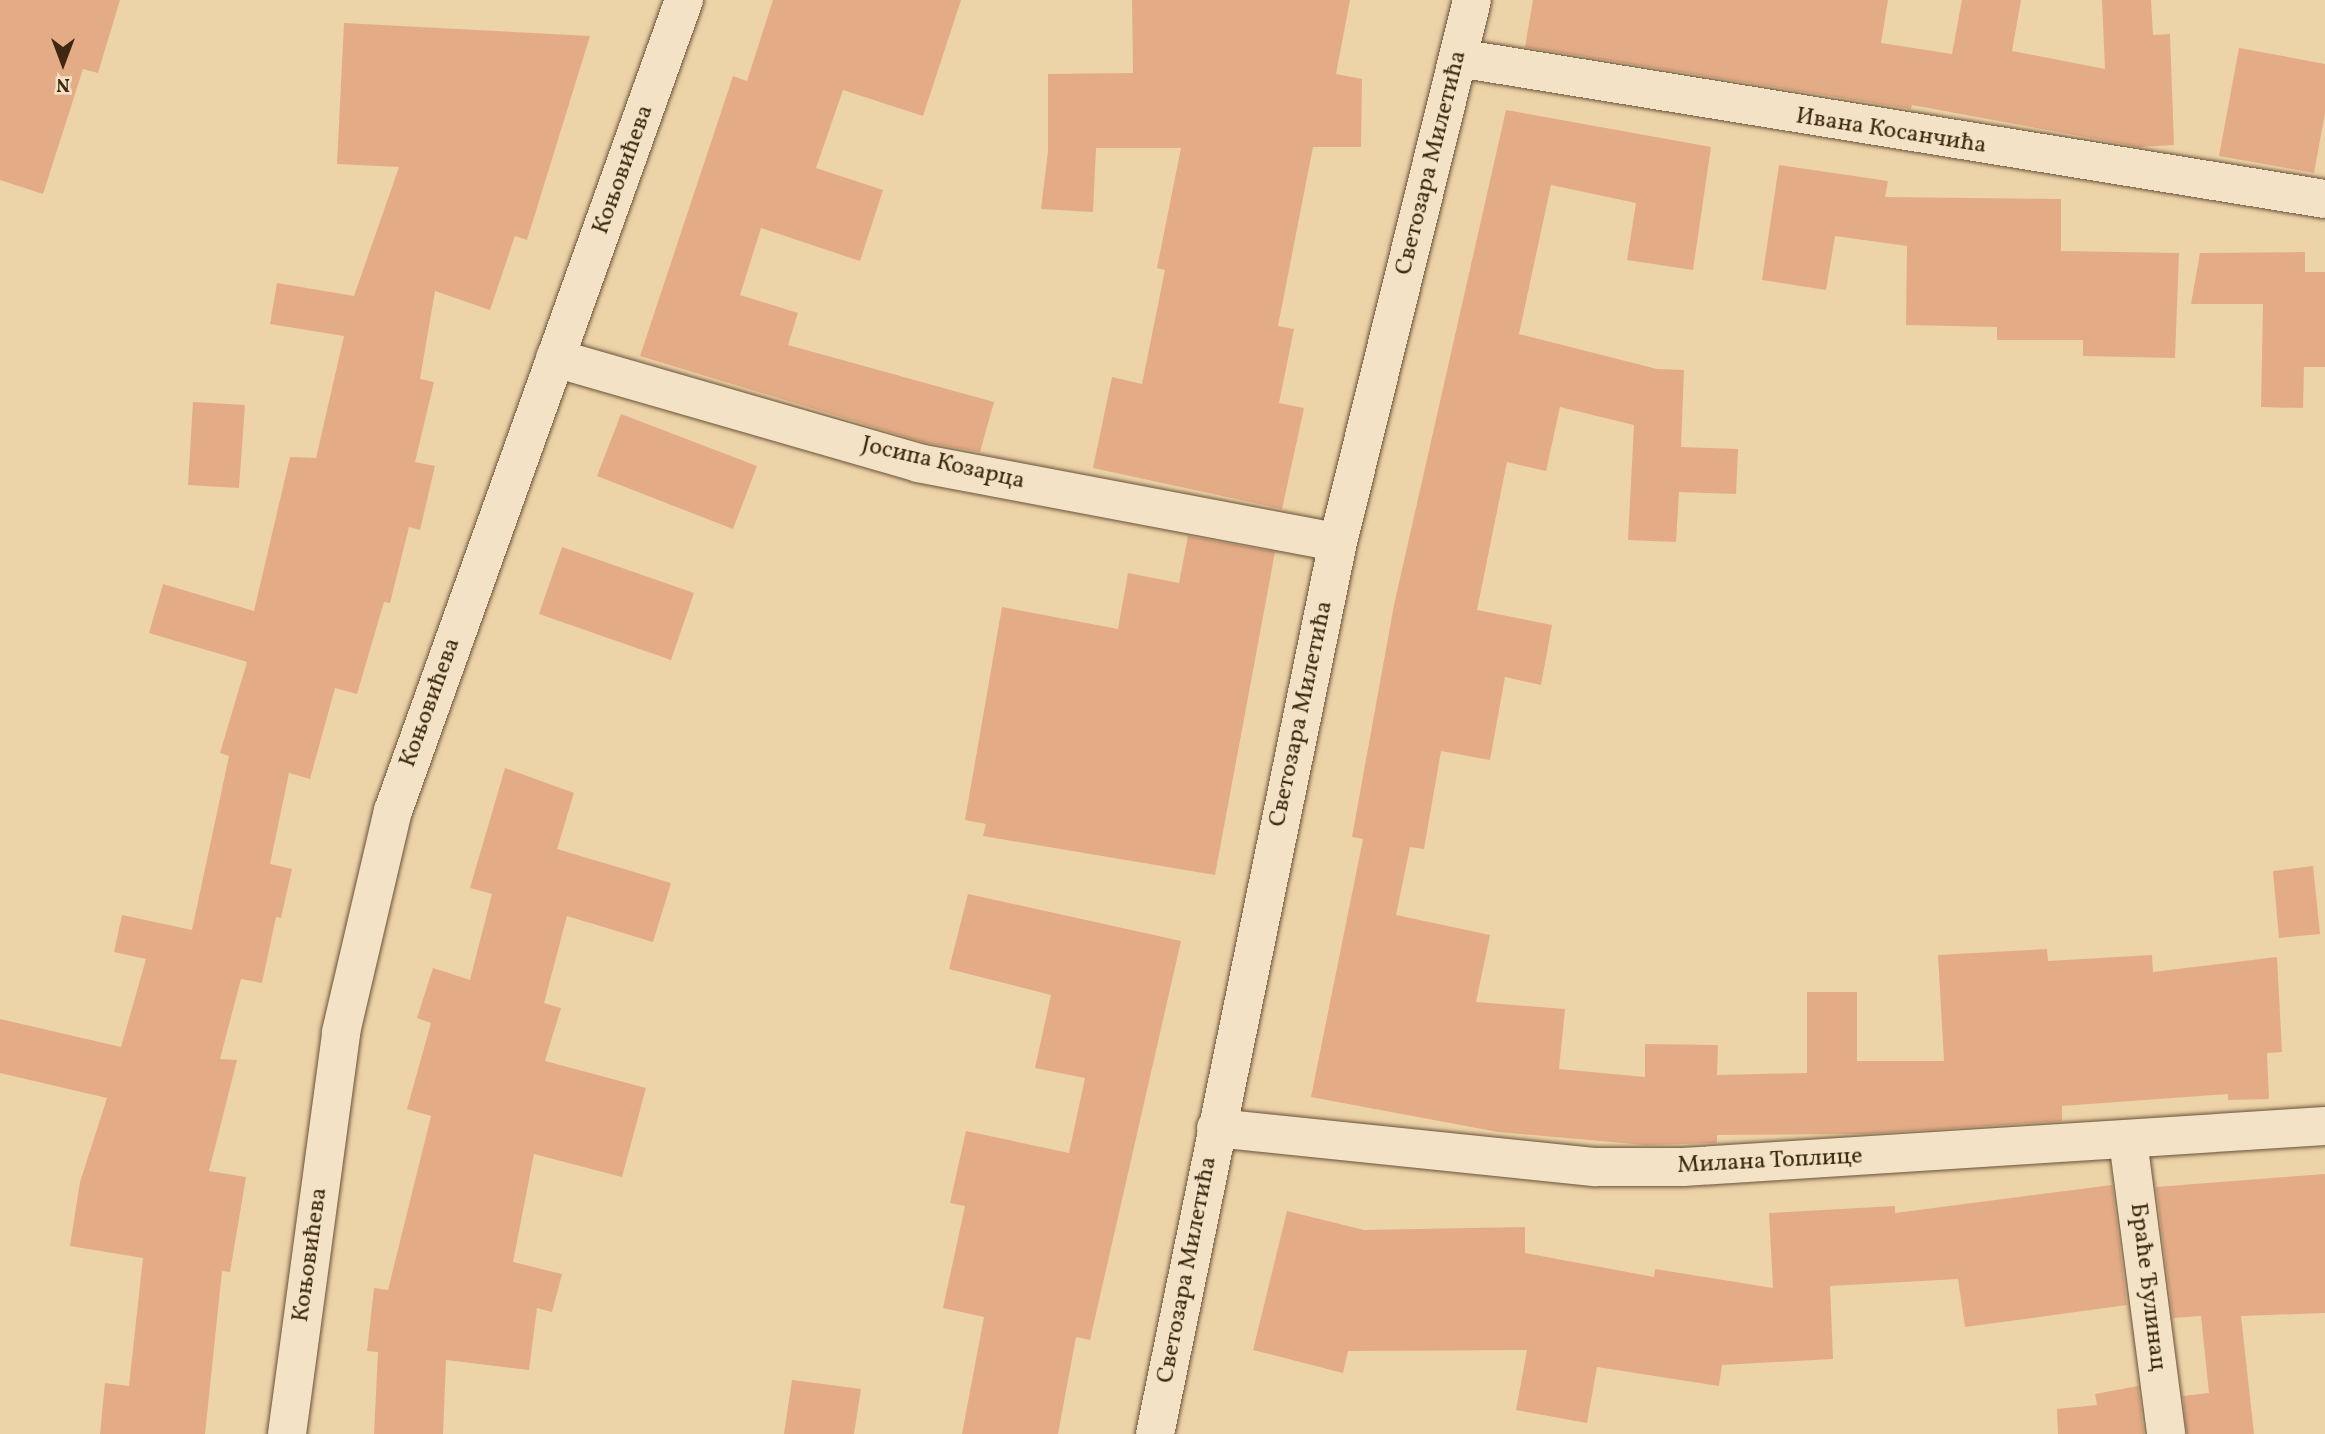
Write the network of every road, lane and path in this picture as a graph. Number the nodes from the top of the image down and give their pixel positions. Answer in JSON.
{"nodes":[{"id":1,"x":684,"y":0,"type":"edge"},
{"id":2,"x":1472,"y":0,"type":"edge"},
{"id":3,"x":1458,"y":58,"type":"junction"},
{"id":4,"x":2325,"y":200,"type":"edge"},
{"id":5,"x":555,"y":358,"type":"junction"},
{"id":6,"x":1338,"y":542,"type":"junction"},
{"id":7,"x":2325,"y":1126,"type":"edge"},
{"id":8,"x":1216,"y":1128,"type":"junction"},
{"id":9,"x":2128,"y":1140,"type":"junction"},
{"id":10,"x":287,"y":1434,"type":"edge"},
{"id":11,"x":1156,"y":1434,"type":"edge"},
{"id":12,"x":2166,"y":1434,"type":"edge"}],
"edges":[{"from":1,"to":5,"type":"street","name":"Коњовићева"},
{"from":2,"to":3,"type":"street","name":"Светозара Милетића"},
{"from":3,"to":4,"type":"street","name":"Ивана Косанчића"},
{"from":3,"to":6,"type":"street","name":"Светозара Милетића"},
{"from":5,"to":6,"type":"street","name":"Јосипа Козарца"},
{"from":5,"to":10,"type":"street","name":"Коњовићева"},
{"from":6,"to":8,"type":"street","name":"Светозара Милетића"},
{"from":7,"to":9,"type":"street","name":"Милана Топлице"},
{"from":8,"to":9,"type":"street","name":"Милана Топлице"},
{"from":8,"to":11,"type":"street","name":"Светозара Милетића"},
{"from":9,"to":12,"type":"street","name":"Браће Ђулинац"}]}
